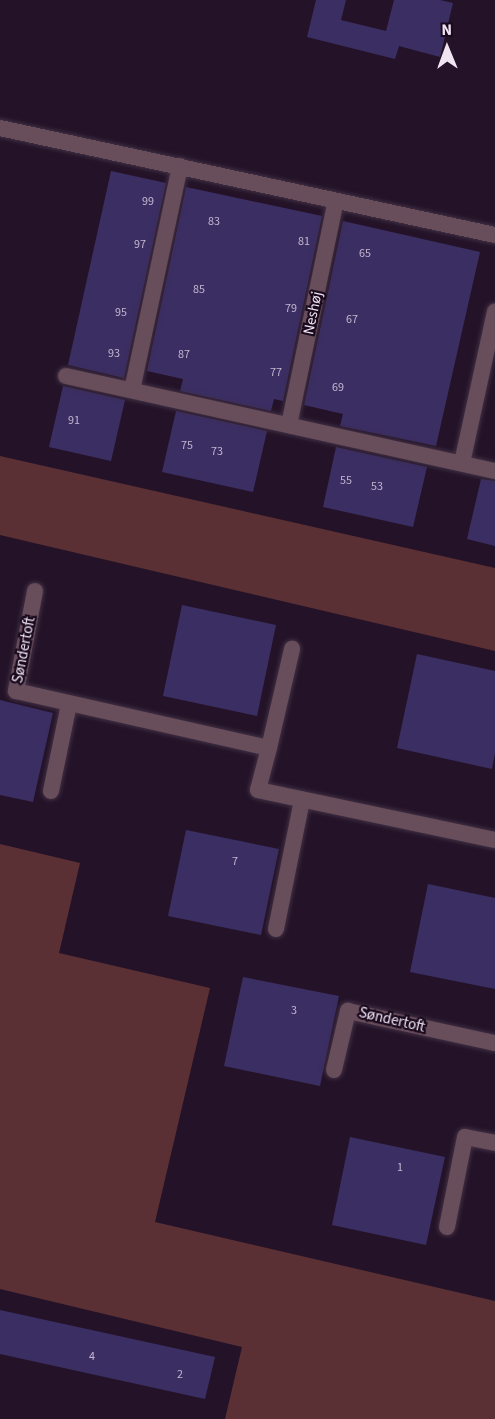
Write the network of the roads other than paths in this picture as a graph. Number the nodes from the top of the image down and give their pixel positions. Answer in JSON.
{"nodes":[{"id":1,"x":0,"y":128,"type":"edge"},
{"id":2,"x":180,"y":166,"type":"junction"},
{"id":3,"x":336,"y":201,"type":"junction"},
{"id":4,"x":495,"y":235,"type":"edge"},
{"id":5,"x":495,"y":312,"type":"edge"},
{"id":6,"x":66,"y":376,"type":"dead end"},
{"id":7,"x":132,"y":390,"type":"junction"},
{"id":8,"x":289,"y":425,"type":"junction"},
{"id":9,"x":462,"y":464,"type":"junction"},
{"id":10,"x":495,"y":471,"type":"edge"},
{"id":11,"x":35,"y":591,"type":"dead end"},
{"id":12,"x":292,"y":649,"type":"dead end"},
{"id":13,"x":69,"y":705,"type":"junction"},
{"id":14,"x":269,"y":748,"type":"junction"},
{"id":15,"x":51,"y":791,"type":"dead end"},
{"id":16,"x":302,"y":800,"type":"junction"},
{"id":17,"x":495,"y":840,"type":"edge"},
{"id":18,"x":276,"y":929,"type":"dead end"},
{"id":19,"x":495,"y":1043,"type":"edge"},
{"id":20,"x":334,"y":1070,"type":"dead end"},
{"id":21,"x":495,"y":1143,"type":"edge"},
{"id":22,"x":447,"y":1227,"type":"dead end"}],
"edges":[{"from":1,"to":2,"type":"street"},
{"from":2,"to":3,"type":"street"},
{"from":2,"to":7,"type":"street"},
{"from":3,"to":4,"type":"street"},
{"from":3,"to":8,"type":"street","name":"Neshøj"},
{"from":5,"to":9,"type":"street"},
{"from":6,"to":7,"type":"street"},
{"from":7,"to":8,"type":"street"},
{"from":8,"to":9,"type":"street"},
{"from":9,"to":10,"type":"street"},
{"from":11,"to":13,"type":"street","name":"Søndertoft"},
{"from":12,"to":14,"type":"street"},
{"from":13,"to":14,"type":"street","name":"Søndertoft"},
{"from":13,"to":15,"type":"street"},
{"from":14,"to":16,"type":"street"},
{"from":16,"to":17,"type":"street"},
{"from":16,"to":18,"type":"street"},
{"from":19,"to":20,"type":"street","name":"Søndertoft"},
{"from":21,"to":22,"type":"street"}]}
